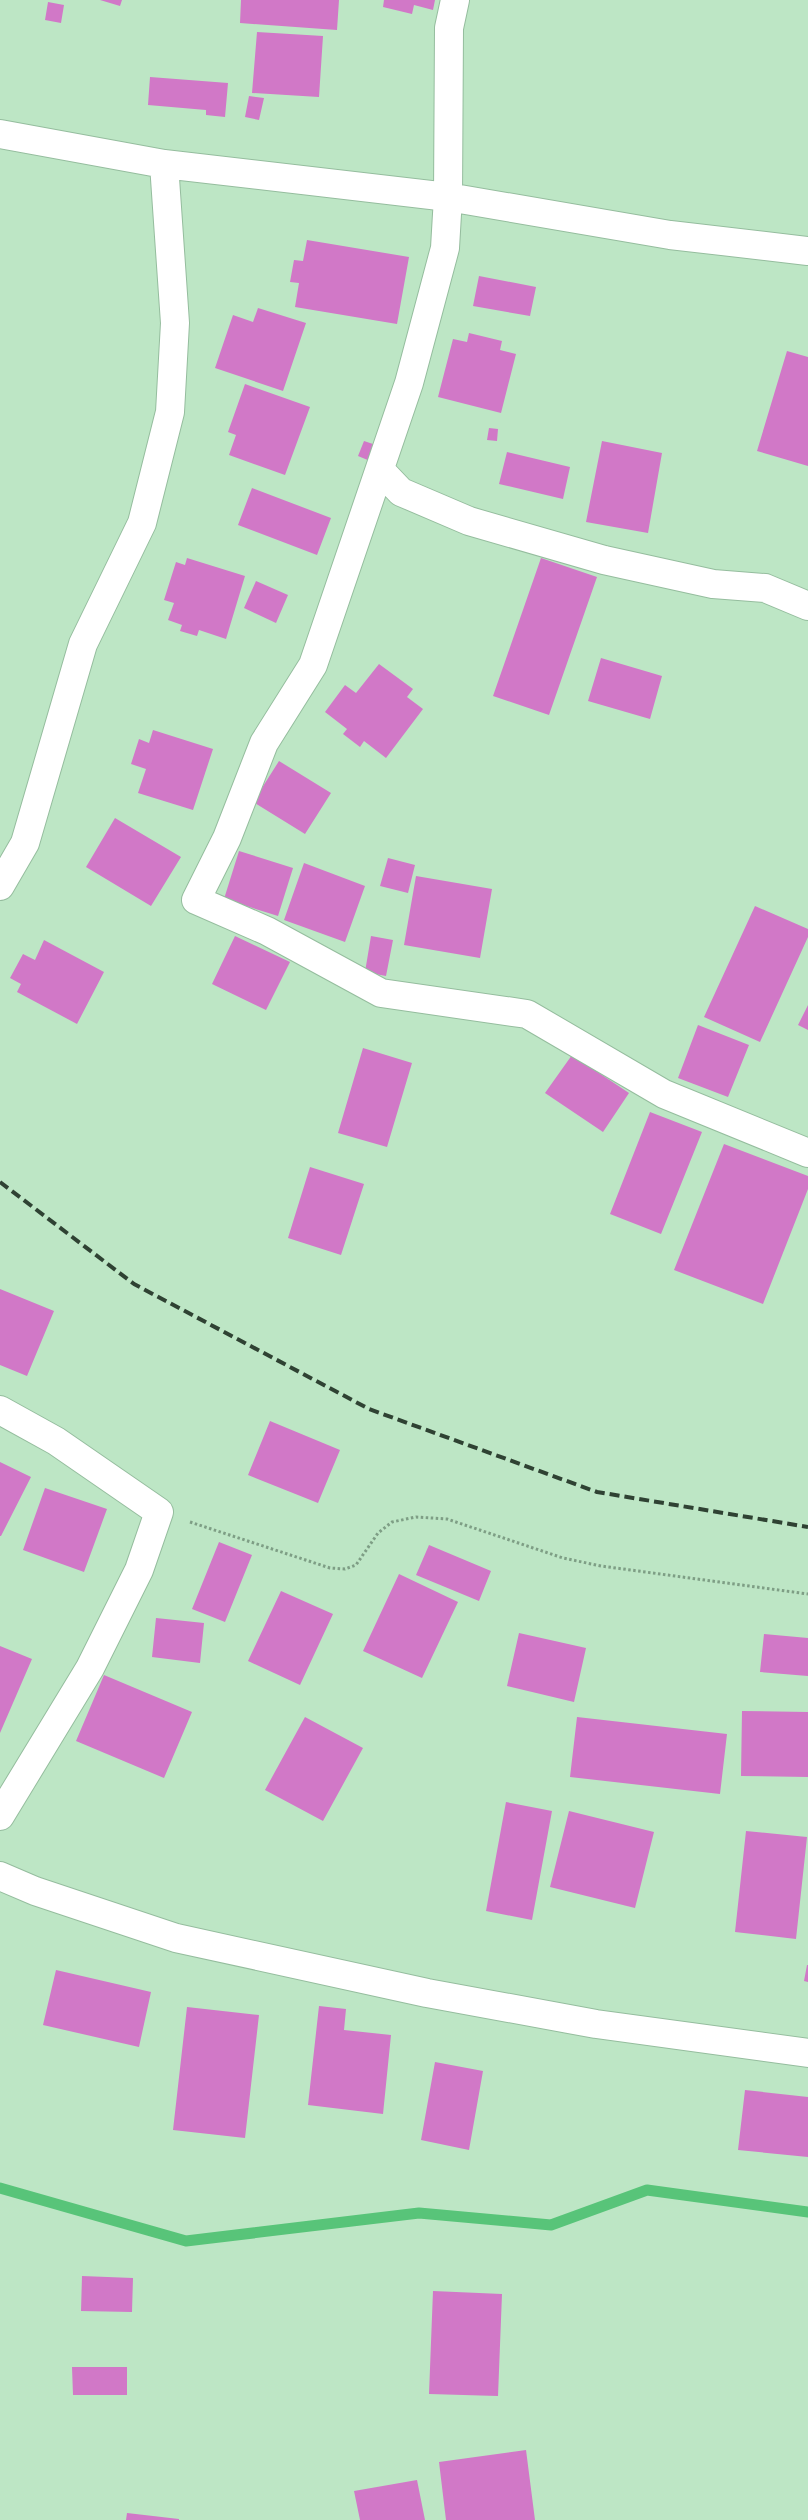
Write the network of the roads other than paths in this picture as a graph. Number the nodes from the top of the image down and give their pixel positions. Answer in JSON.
{"nodes":[{"id":1,"x":455,"y":0,"type":"edge"},
{"id":2,"x":0,"y":134,"type":"edge"},
{"id":3,"x":164,"y":164,"type":"junction"},
{"id":4,"x":448,"y":197,"type":"junction"},
{"id":5,"x":808,"y":251,"type":"edge"},
{"id":6,"x":381,"y":471,"type":"junction"},
{"id":7,"x":808,"y":606,"type":"edge"},
{"id":8,"x":0,"y":886,"type":"edge"},
{"id":9,"x":808,"y":1153,"type":"edge"},
{"id":10,"x":0,"y":1410,"type":"edge"},
{"id":11,"x":0,"y":1816,"type":"edge"},
{"id":12,"x":0,"y":1876,"type":"edge"},
{"id":13,"x":808,"y":2053,"type":"edge"}],
"edges":[{"from":1,"to":4,"type":"street"},
{"from":2,"to":3,"type":"street"},
{"from":3,"to":4,"type":"street"},
{"from":3,"to":8,"type":"street"},
{"from":4,"to":5,"type":"street"},
{"from":4,"to":6,"type":"street"},
{"from":6,"to":7,"type":"street"},
{"from":6,"to":9,"type":"street"},
{"from":10,"to":11,"type":"street"},
{"from":12,"to":13,"type":"street"}]}
